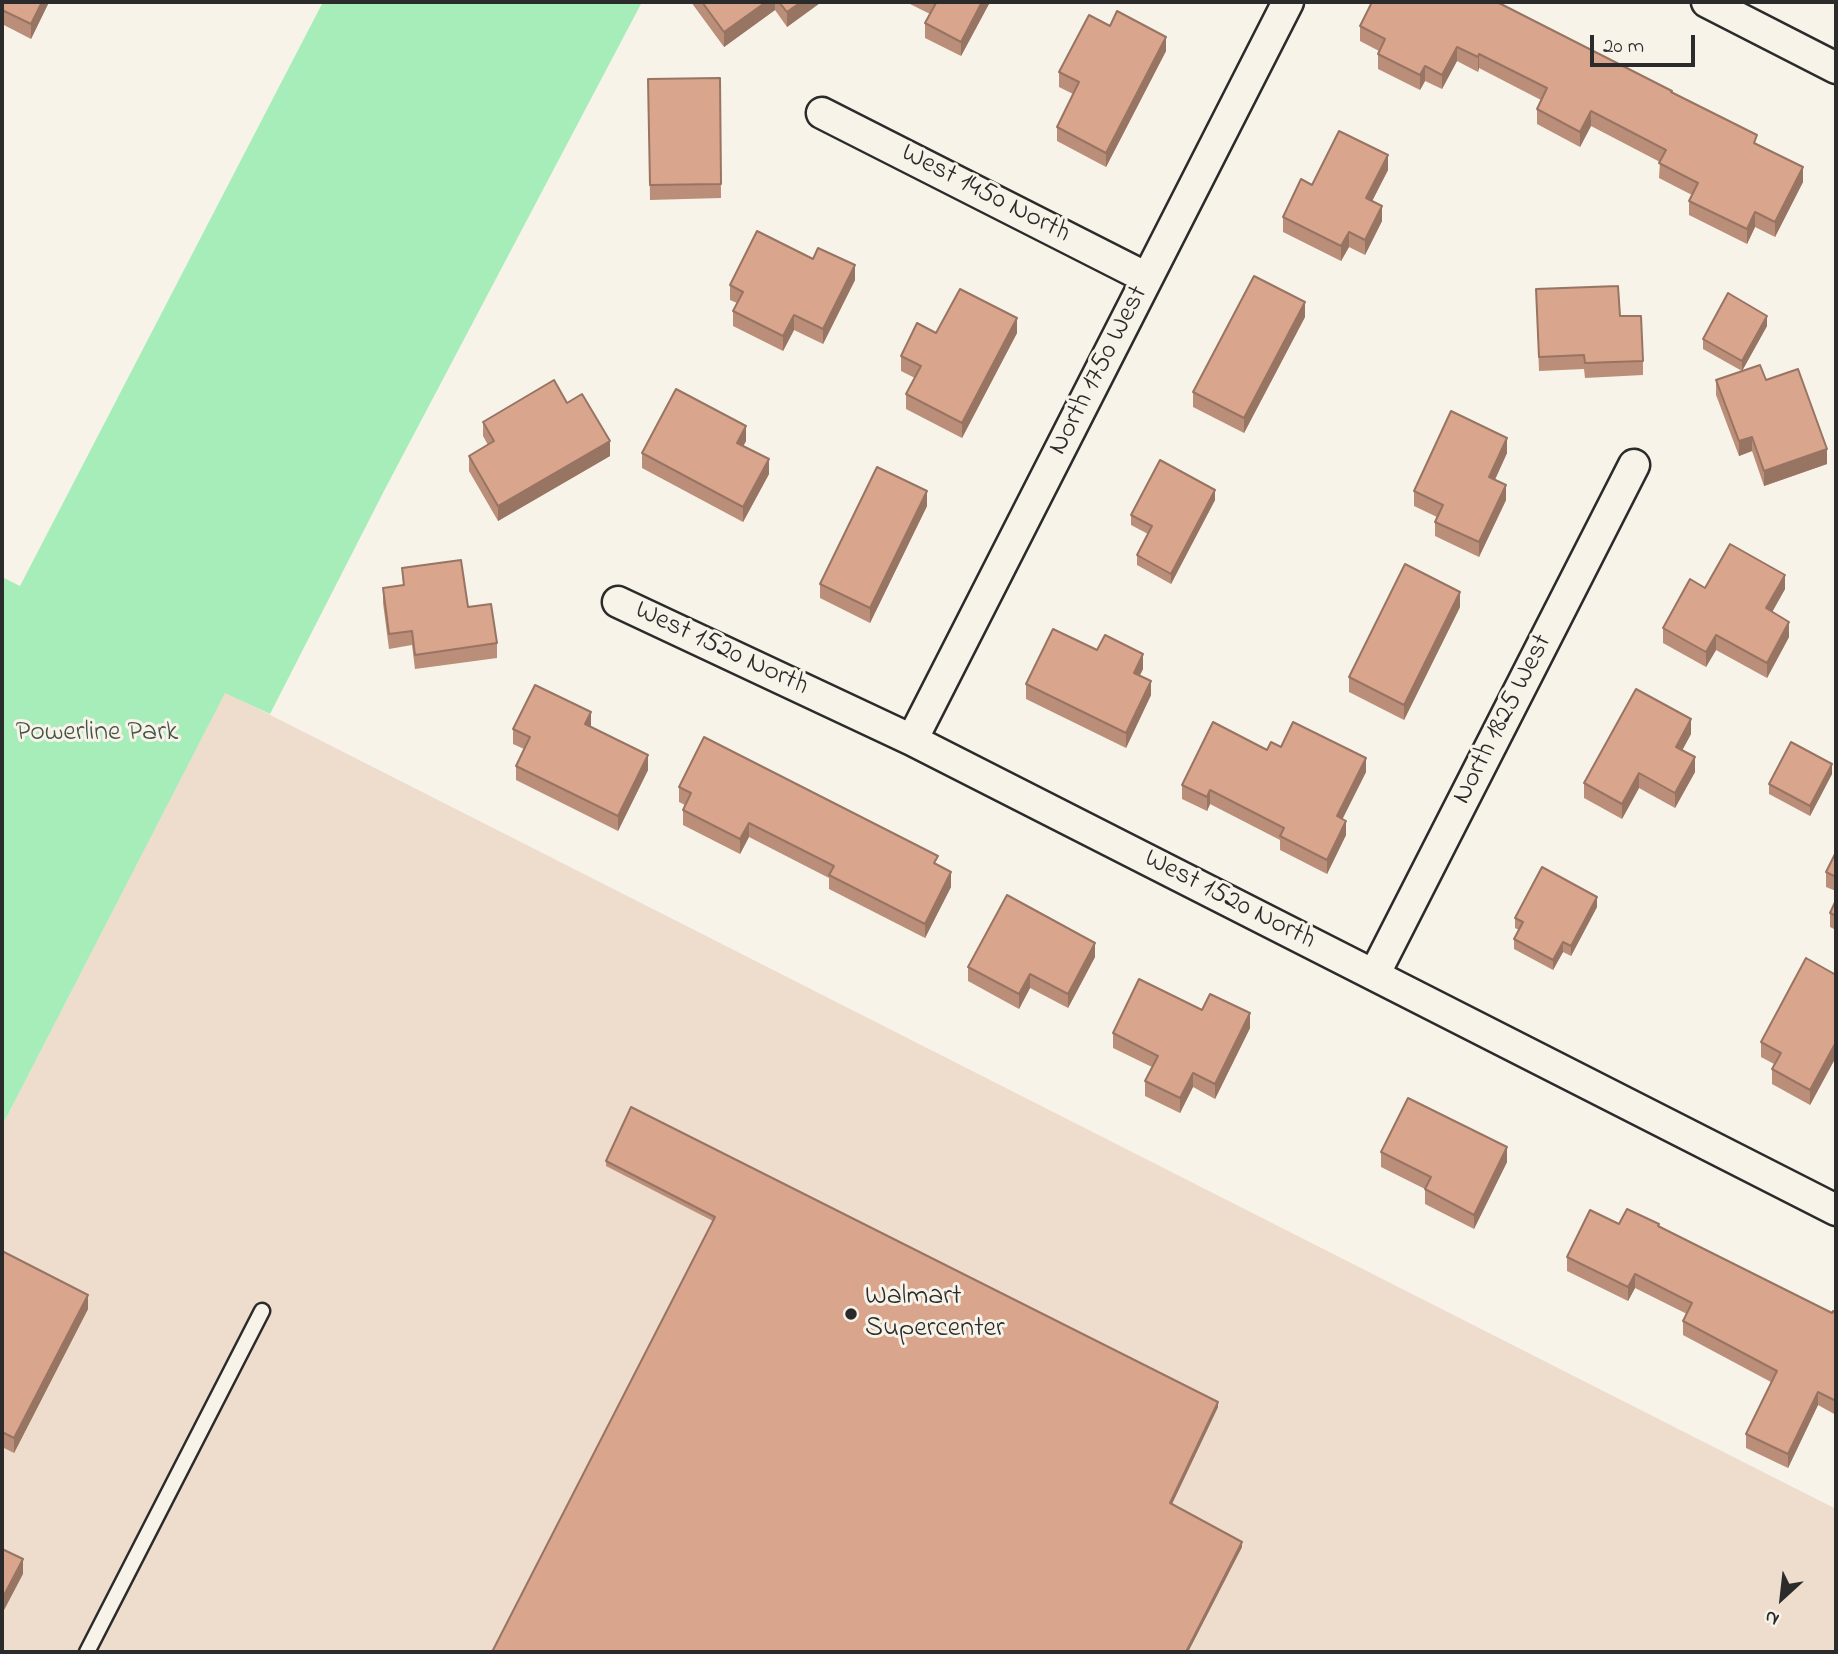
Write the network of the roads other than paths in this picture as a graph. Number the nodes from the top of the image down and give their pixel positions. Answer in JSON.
{"nodes":[{"id":1,"x":1288,"y":2,"type":"edge"},
{"id":2,"x":1707,"y":2,"type":"edge"},
{"id":3,"x":1836,"y":68,"type":"edge"},
{"id":4,"x":822,"y":113,"type":"dead end"},
{"id":5,"x":1147,"y":278,"type":"junction"},
{"id":6,"x":1634,"y":465,"type":"dead end"},
{"id":7,"x":618,"y":602,"type":"dead end"},
{"id":8,"x":912,"y":740,"type":"junction"},
{"id":9,"x":1374,"y":975,"type":"junction"},
{"id":10,"x":1836,"y":1210,"type":"edge"},
{"id":11,"x":262,"y":1311,"type":"dead end"},
{"id":12,"x":87,"y":1652,"type":"edge"}],
"edges":[{"from":1,"to":5,"type":"street","name":"North 1750 West"},
{"from":2,"to":3,"type":"street"},
{"from":4,"to":5,"type":"street","name":"West 1450 North"},
{"from":5,"to":8,"type":"street","name":"North 1750 West"},
{"from":6,"to":9,"type":"street","name":"North 1825 West"},
{"from":7,"to":8,"type":"street","name":"West 1520 North"},
{"from":8,"to":9,"type":"street","name":"West 1520 North"},
{"from":9,"to":10,"type":"street","name":"West 1520 North"},
{"from":11,"to":12,"type":"lane"}]}
